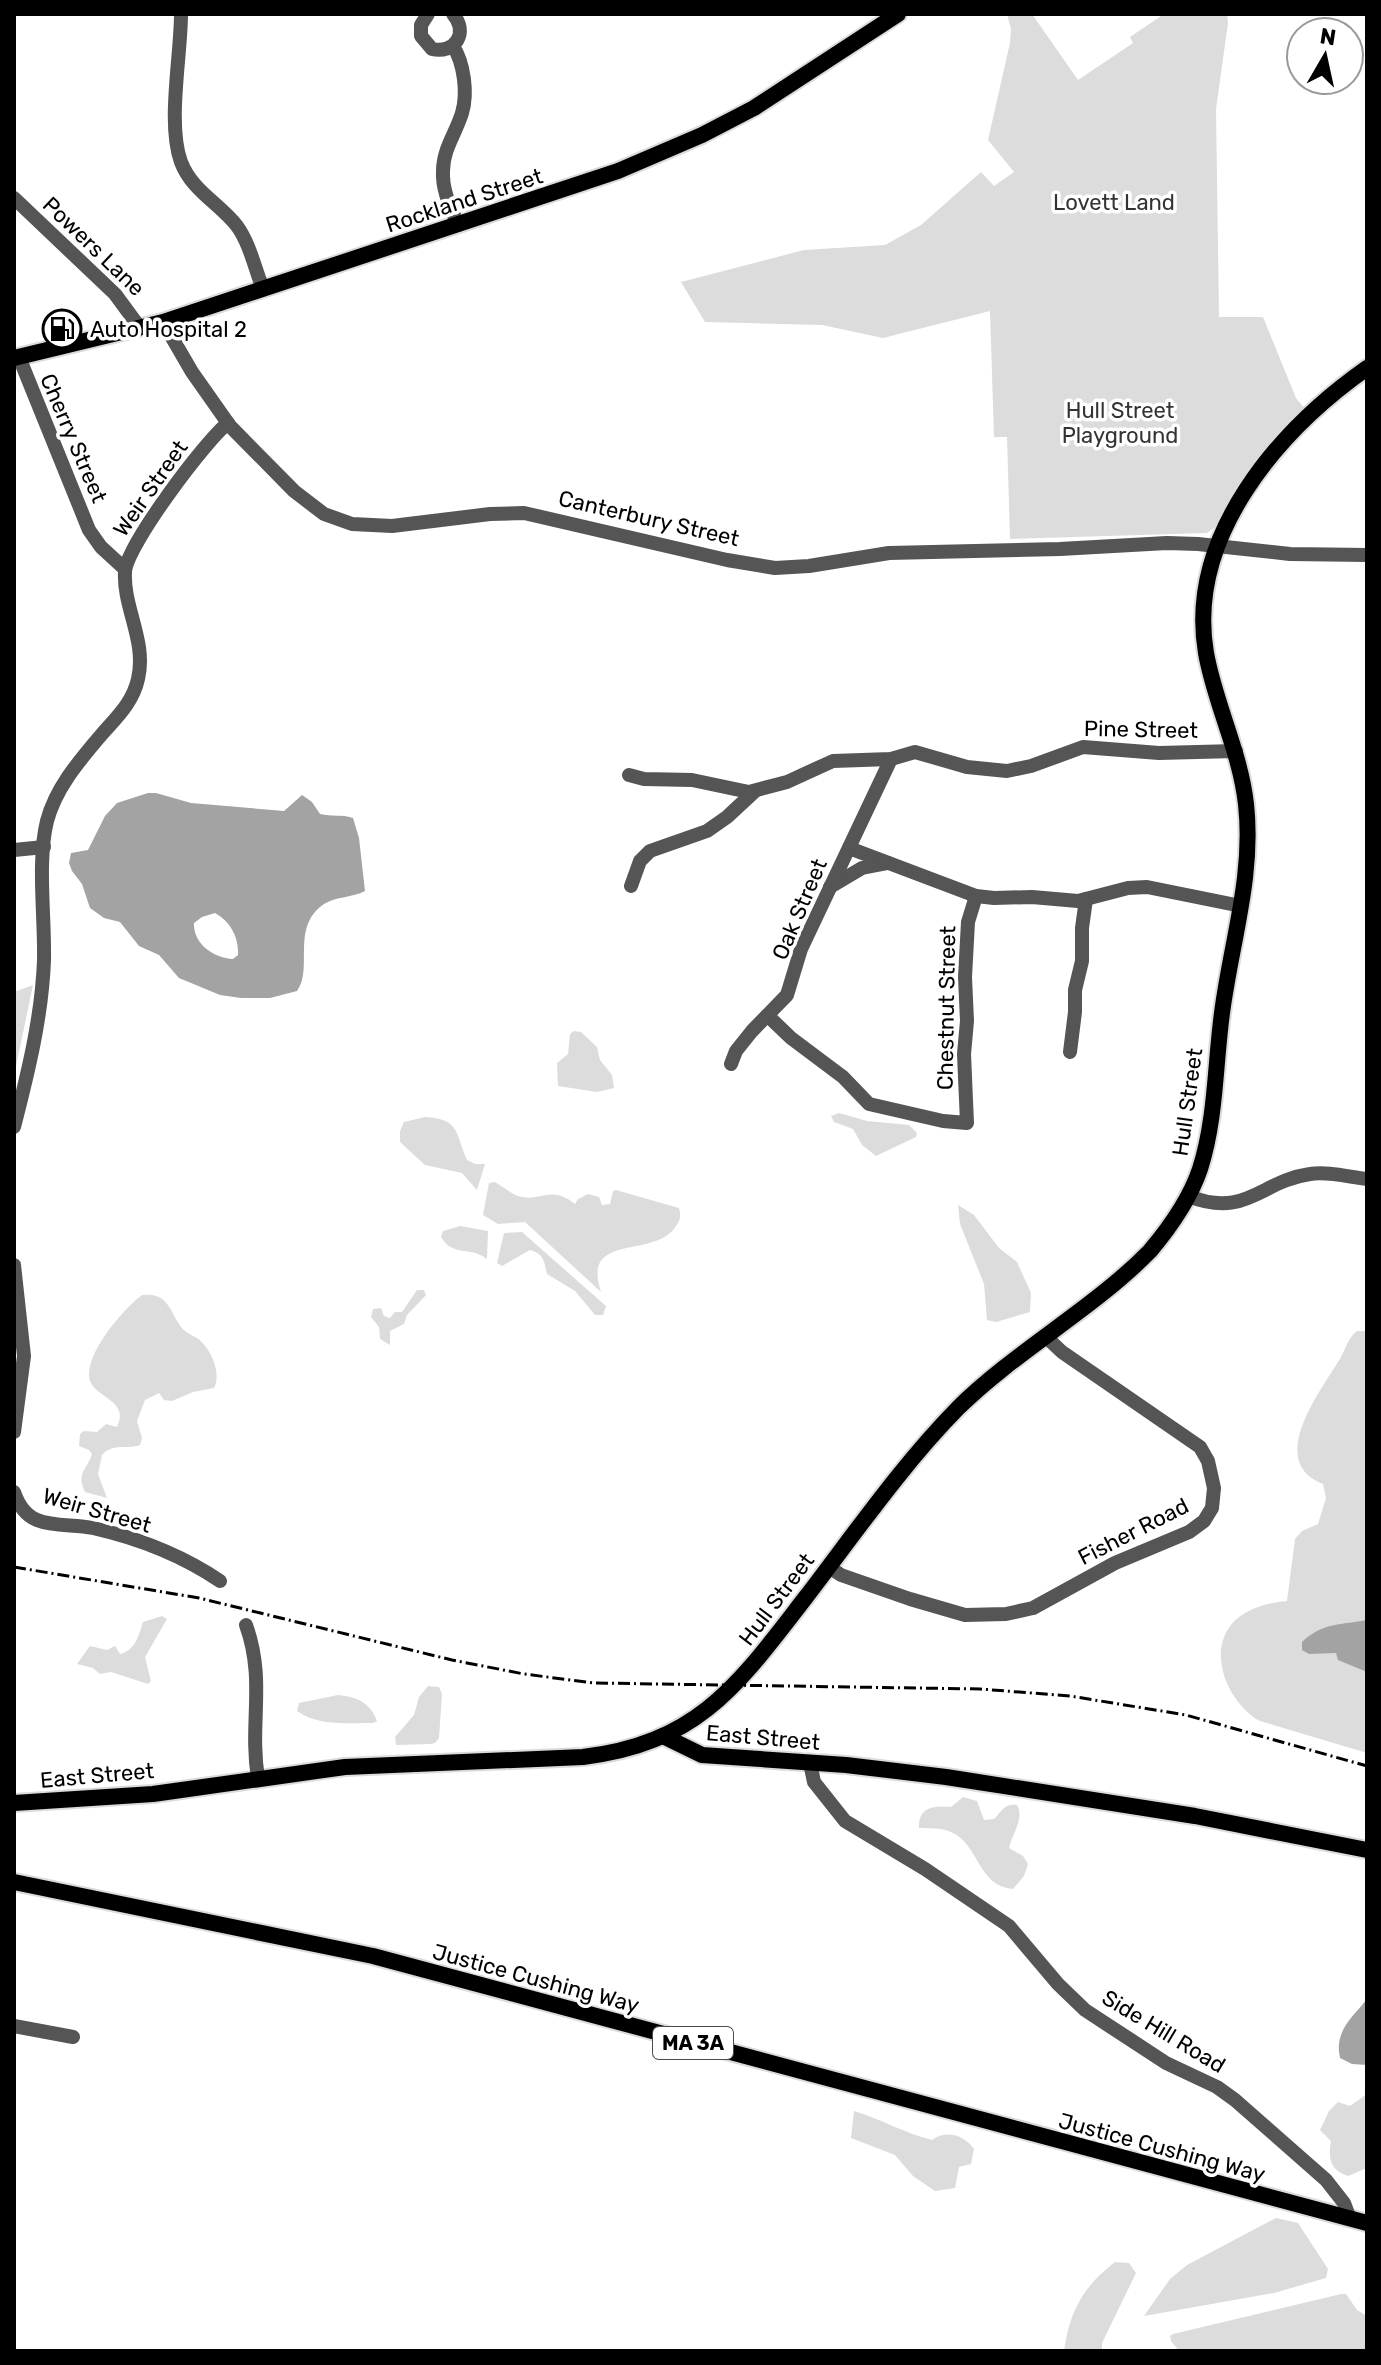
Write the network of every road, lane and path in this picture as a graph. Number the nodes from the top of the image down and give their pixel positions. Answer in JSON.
{"nodes":[{"id":1,"x":181,"y":14,"type":"edge"},
{"id":2,"x":428,"y":14,"type":"edge"},
{"id":3,"x":453,"y":14,"type":"edge"},
{"id":4,"x":898,"y":14,"type":"edge"},
{"id":5,"x":453,"y":46,"type":"junction"},
{"id":6,"x":14,"y":198,"type":"edge"},
{"id":7,"x":458,"y":225,"type":"junction"},
{"id":8,"x":263,"y":289,"type":"junction"},
{"id":9,"x":163,"y":322,"type":"junction"},
{"id":10,"x":140,"y":328,"type":"junction"},
{"id":11,"x":16,"y":357,"type":"edge"},
{"id":12,"x":1367,"y":368,"type":"edge"},
{"id":13,"x":228,"y":423,"type":"junction"},
{"id":14,"x":1218,"y":546,"type":"junction"},
{"id":15,"x":1367,"y":555,"type":"edge"},
{"id":16,"x":125,"y":569,"type":"junction"},
{"id":17,"x":1236,"y":751,"type":"junction"},
{"id":18,"x":891,"y":759,"type":"junction"},
{"id":19,"x":629,"y":775,"type":"dead end"},
{"id":20,"x":755,"y":791,"type":"junction"},
{"id":21,"x":44,"y":847,"type":"junction"},
{"id":22,"x":849,"y":848,"type":"junction"},
{"id":23,"x":14,"y":850,"type":"edge"},
{"id":24,"x":888,"y":863,"type":"junction"},
{"id":25,"x":631,"y":886,"type":"dead end"},
{"id":26,"x":829,"y":888,"type":"junction"},
{"id":27,"x":976,"y":896,"type":"junction"},
{"id":28,"x":1086,"y":899,"type":"junction"},
{"id":29,"x":1241,"y":906,"type":"junction"},
{"id":30,"x":768,"y":1016,"type":"junction"},
{"id":31,"x":1070,"y":1052,"type":"dead end"},
{"id":32,"x":731,"y":1064,"type":"dead end"},
{"id":33,"x":14,"y":1127,"type":"edge"},
{"id":34,"x":1367,"y":1179,"type":"edge"},
{"id":35,"x":1188,"y":1196,"type":"junction"},
{"id":36,"x":14,"y":1265,"type":"edge"},
{"id":37,"x":1045,"y":1336,"type":"junction"},
{"id":38,"x":14,"y":1432,"type":"edge"},
{"id":39,"x":14,"y":1492,"type":"edge"},
{"id":40,"x":829,"y":1567,"type":"junction"},
{"id":41,"x":220,"y":1581,"type":"dead end"},
{"id":42,"x":246,"y":1625,"type":"dead end"},
{"id":43,"x":686,"y":1724,"type":"junction"},
{"id":44,"x":663,"y":1736,"type":"junction"},
{"id":45,"x":702,"y":1755,"type":"junction"},
{"id":46,"x":810,"y":1763,"type":"junction"},
{"id":47,"x":258,"y":1778,"type":"junction"},
{"id":48,"x":14,"y":1803,"type":"edge"},
{"id":49,"x":1367,"y":1850,"type":"edge"},
{"id":50,"x":14,"y":1882,"type":"edge"},
{"id":51,"x":14,"y":2026,"type":"edge"},
{"id":52,"x":73,"y":2037,"type":"dead end"},
{"id":53,"x":1350,"y":2219,"type":"junction"},
{"id":54,"x":1367,"y":2223,"type":"edge"}],
"edges":[{"from":1,"to":8,"type":"street"},
{"from":2,"to":5,"type":"street"},
{"from":3,"to":5,"type":"street"},
{"from":4,"to":7,"type":"main road","name":"Rockland Street"},
{"from":5,"to":7,"type":"street"},
{"from":6,"to":10,"type":"street","name":"Powers Lane"},
{"from":7,"to":8,"type":"main road","name":"Rockland Street"},
{"from":8,"to":9,"type":"main road","name":"Rockland Street"},
{"from":9,"to":10,"type":"main road","name":"Rockland Street"},
{"from":9,"to":13,"type":"street","name":"Canterbury Street"},
{"from":10,"to":11,"type":"main road","name":"Rockland Street"},
{"from":11,"to":16,"type":"street","name":"Cherry Street"},
{"from":12,"to":14,"type":"main road","name":"Hull Street"},
{"from":13,"to":14,"type":"street","name":"Canterbury Street"},
{"from":13,"to":16,"type":"street","name":"Weir Street"},
{"from":14,"to":15,"type":"street","name":"Canterbury Street"},
{"from":14,"to":17,"type":"main road","name":"Hull Street"},
{"from":16,"to":21,"type":"street","name":"Weir Street"},
{"from":17,"to":18,"type":"street","name":"Pine Street"},
{"from":17,"to":29,"type":"main road","name":"Hull Street"},
{"from":18,"to":20,"type":"street","name":"Pine Street"},
{"from":18,"to":22,"type":"street","name":"Oak Street"},
{"from":19,"to":20,"type":"street","name":"Pine Street"},
{"from":20,"to":25,"type":"street"},
{"from":21,"to":23,"type":"street"},
{"from":21,"to":33,"type":"street","name":"Weir Street"},
{"from":22,"to":24,"type":"street"},
{"from":22,"to":26,"type":"street","name":"Oak Street"},
{"from":24,"to":26,"type":"street"},
{"from":24,"to":27,"type":"street"},
{"from":26,"to":30,"type":"street","name":"Oak Street"},
{"from":27,"to":28,"type":"street"},
{"from":27,"to":30,"type":"street","name":"Chestnut Street"},
{"from":28,"to":29,"type":"street"},
{"from":28,"to":31,"type":"street"},
{"from":29,"to":35,"type":"main road","name":"Hull Street"},
{"from":30,"to":32,"type":"street","name":"Oak Street"},
{"from":34,"to":35,"type":"street"},
{"from":35,"to":37,"type":"main road","name":"Hull Street"},
{"from":36,"to":38,"type":"street"},
{"from":37,"to":40,"type":"main road","name":"Hull Street"},
{"from":37,"to":40,"type":"street","name":"Fisher Road"},
{"from":39,"to":41,"type":"street","name":"Weir Street"},
{"from":40,"to":43,"type":"main road","name":"Hull Street"},
{"from":42,"to":47,"type":"street"},
{"from":43,"to":44,"type":"main road","name":"Hull Street"},
{"from":43,"to":45,"type":"main road"},
{"from":44,"to":45,"type":"main road","name":"East Street"},
{"from":44,"to":47,"type":"main road","name":"East Street"},
{"from":45,"to":46,"type":"main road","name":"East Street"},
{"from":46,"to":49,"type":"main road","name":"East Street"},
{"from":46,"to":53,"type":"street","name":"Side Hill Road"},
{"from":47,"to":48,"type":"main road","name":"East Street"},
{"from":50,"to":53,"type":"main road","name":"Justice Cushing Way","number":"MA 3A"},
{"from":51,"to":52,"type":"street"},
{"from":53,"to":54,"type":"main road","name":"Justice Cushing Way","number":"MA 3A"}]}
